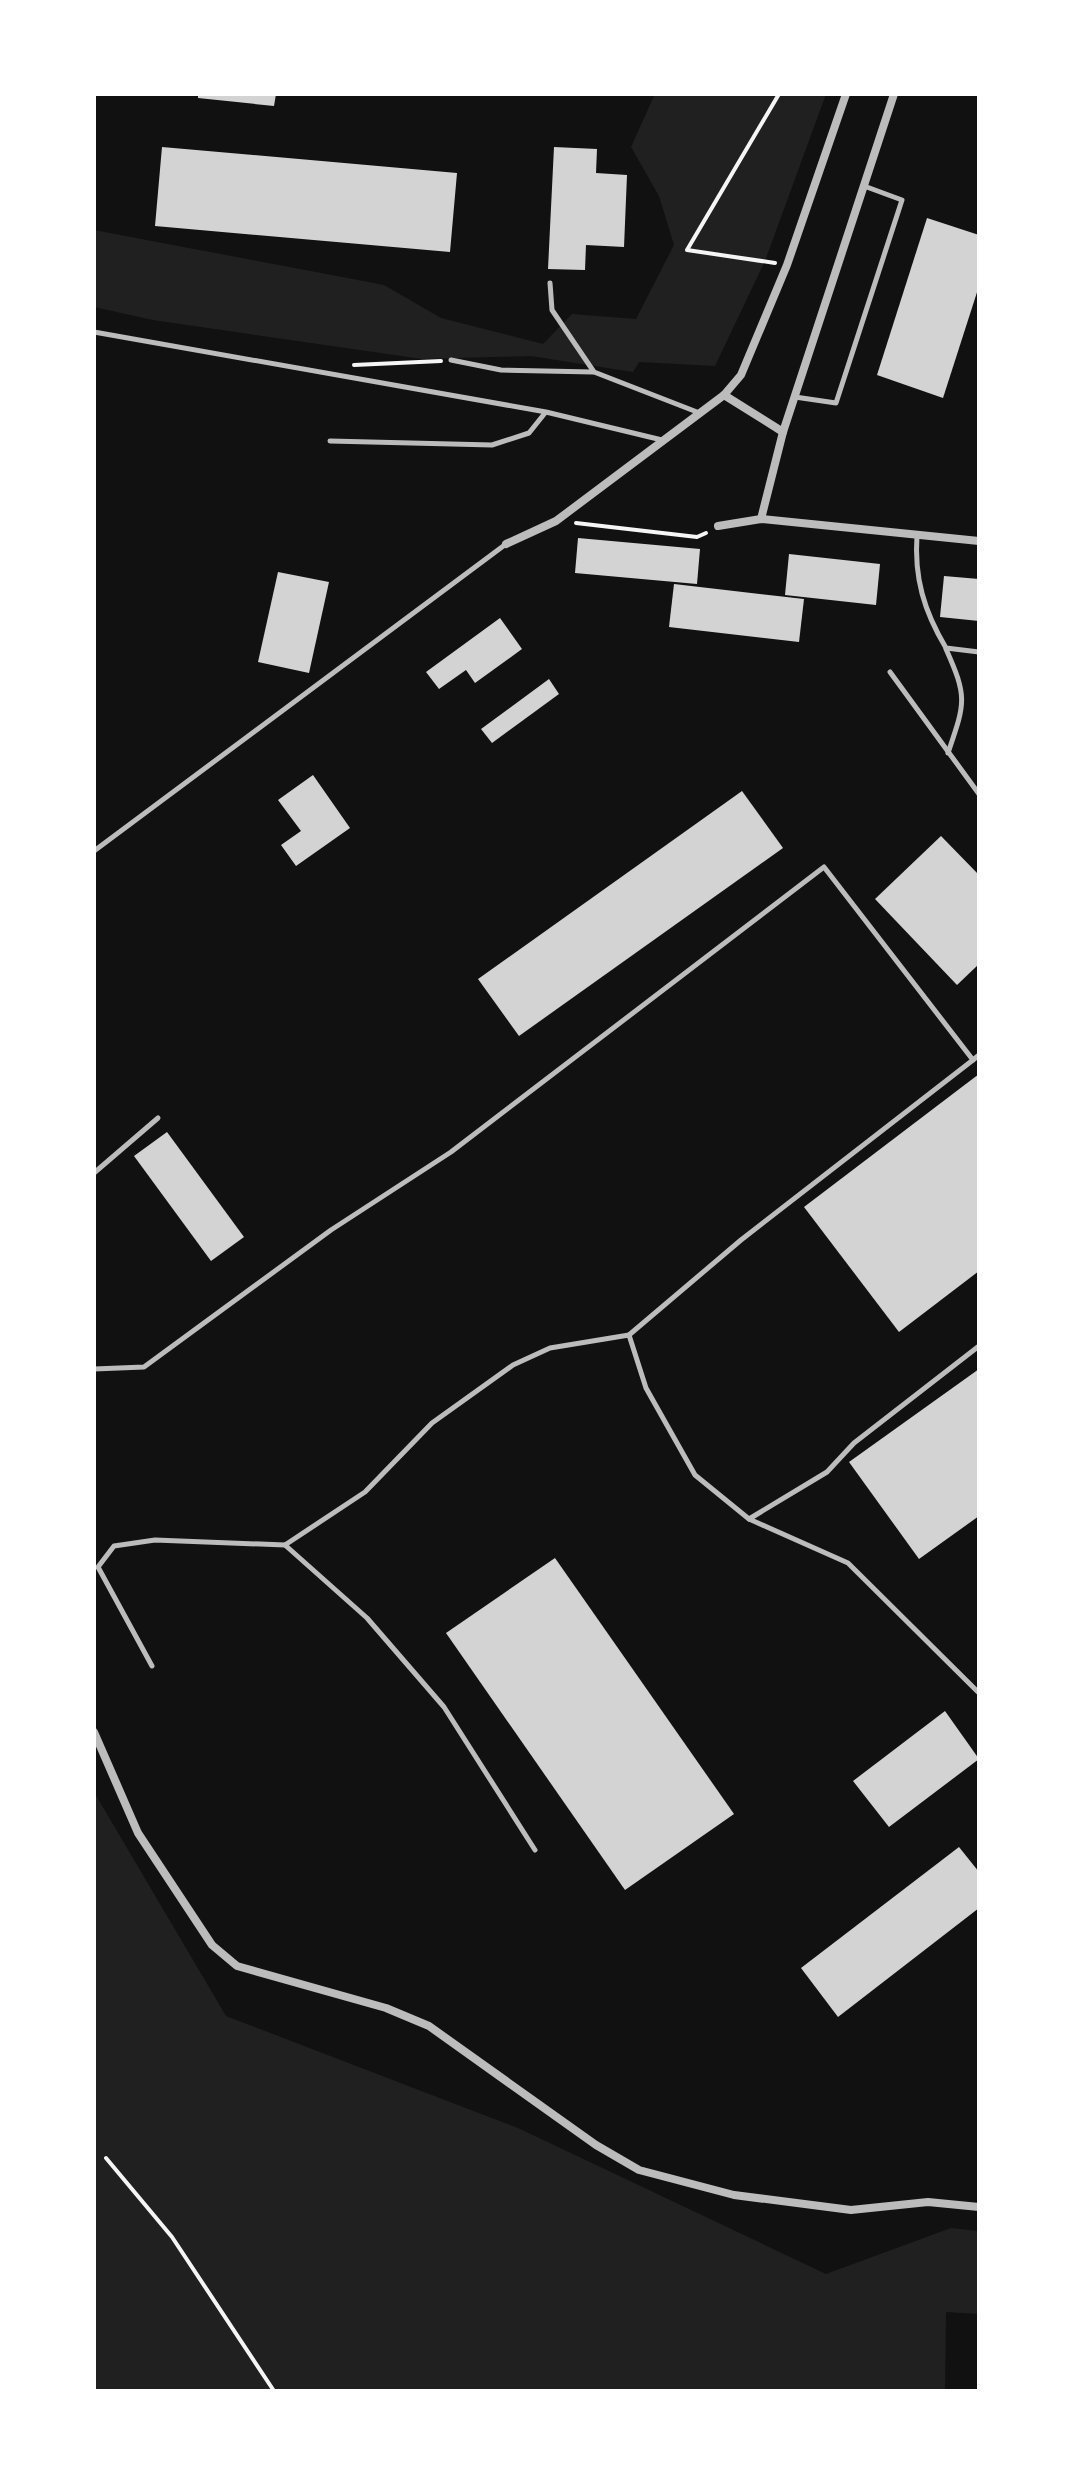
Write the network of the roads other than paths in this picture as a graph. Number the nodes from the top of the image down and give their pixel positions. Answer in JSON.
{"nodes":[{"id":1,"x":846,"y":94,"type":"edge"},
{"id":2,"x":894,"y":94,"type":"edge"},
{"id":3,"x":863,"y":186,"type":"junction"},
{"id":4,"x":550,"y":283,"type":"dead end"},
{"id":5,"x":94,"y":332,"type":"edge"},
{"id":6,"x":451,"y":360,"type":"road end"},
{"id":7,"x":594,"y":372,"type":"junction"},
{"id":8,"x":724,"y":395,"type":"junction"},
{"id":9,"x":795,"y":397,"type":"junction"},
{"id":10,"x":546,"y":412,"type":"junction"},
{"id":11,"x":697,"y":412,"type":"junction"},
{"id":12,"x":783,"y":432,"type":"junction"},
{"id":13,"x":662,"y":440,"type":"junction"},
{"id":14,"x":330,"y":441,"type":"dead end"},
{"id":15,"x":761,"y":519,"type":"junction"},
{"id":16,"x":718,"y":526,"type":"road end"},
{"id":17,"x":917,"y":535,"type":"junction"},
{"id":18,"x":979,"y":541,"type":"edge"},
{"id":19,"x":506,"y":544,"type":"joint"},
{"id":20,"x":946,"y":648,"type":"junction"},
{"id":21,"x":979,"y":652,"type":"edge"},
{"id":22,"x":890,"y":672,"type":"dead end"},
{"id":23,"x":948,"y":753,"type":"junction"},
{"id":24,"x":979,"y":794,"type":"edge"},
{"id":25,"x":94,"y":851,"type":"edge"},
{"id":26,"x":976,"y":1058,"type":"edge"},
{"id":27,"x":158,"y":1118,"type":"dead end"},
{"id":28,"x":94,"y":1173,"type":"edge"},
{"id":29,"x":629,"y":1335,"type":"junction"},
{"id":30,"x":979,"y":1346,"type":"edge"},
{"id":31,"x":94,"y":1369,"type":"edge"},
{"id":32,"x":749,"y":1519,"type":"junction"},
{"id":33,"x":285,"y":1545,"type":"junction"},
{"id":34,"x":152,"y":1666,"type":"dead end"},
{"id":35,"x":979,"y":1693,"type":"edge"},
{"id":36,"x":94,"y":1732,"type":"edge"},
{"id":37,"x":535,"y":1850,"type":"dead end"},
{"id":38,"x":979,"y":2207,"type":"edge"}],
"edges":[{"from":1,"to":8,"type":"street"},
{"from":2,"to":3,"type":"street"},
{"from":3,"to":9,"type":"street"},
{"from":3,"to":9,"type":"lane"},
{"from":4,"to":7,"type":"lane"},
{"from":5,"to":10,"type":"lane"},
{"from":6,"to":7,"type":"lane"},
{"from":7,"to":11,"type":"lane"},
{"from":8,"to":11,"type":"street"},
{"from":8,"to":12,"type":"street"},
{"from":9,"to":12,"type":"street"},
{"from":10,"to":13,"type":"lane"},
{"from":10,"to":14,"type":"lane"},
{"from":11,"to":13,"type":"street"},
{"from":12,"to":15,"type":"street"},
{"from":13,"to":19,"type":"street"},
{"from":15,"to":16,"type":"street"},
{"from":15,"to":17,"type":"street"},
{"from":17,"to":18,"type":"street"},
{"from":17,"to":20,"type":"lane"},
{"from":19,"to":25,"type":"lane"},
{"from":20,"to":21,"type":"lane"},
{"from":20,"to":23,"type":"lane"},
{"from":22,"to":23,"type":"lane"},
{"from":23,"to":24,"type":"lane"},
{"from":26,"to":29,"type":"lane"},
{"from":26,"to":31,"type":"lane"},
{"from":27,"to":28,"type":"lane"},
{"from":29,"to":32,"type":"lane"},
{"from":29,"to":33,"type":"lane"},
{"from":30,"to":32,"type":"lane"},
{"from":32,"to":35,"type":"lane"},
{"from":33,"to":34,"type":"lane"},
{"from":33,"to":37,"type":"lane"},
{"from":36,"to":38,"type":"street"}]}
